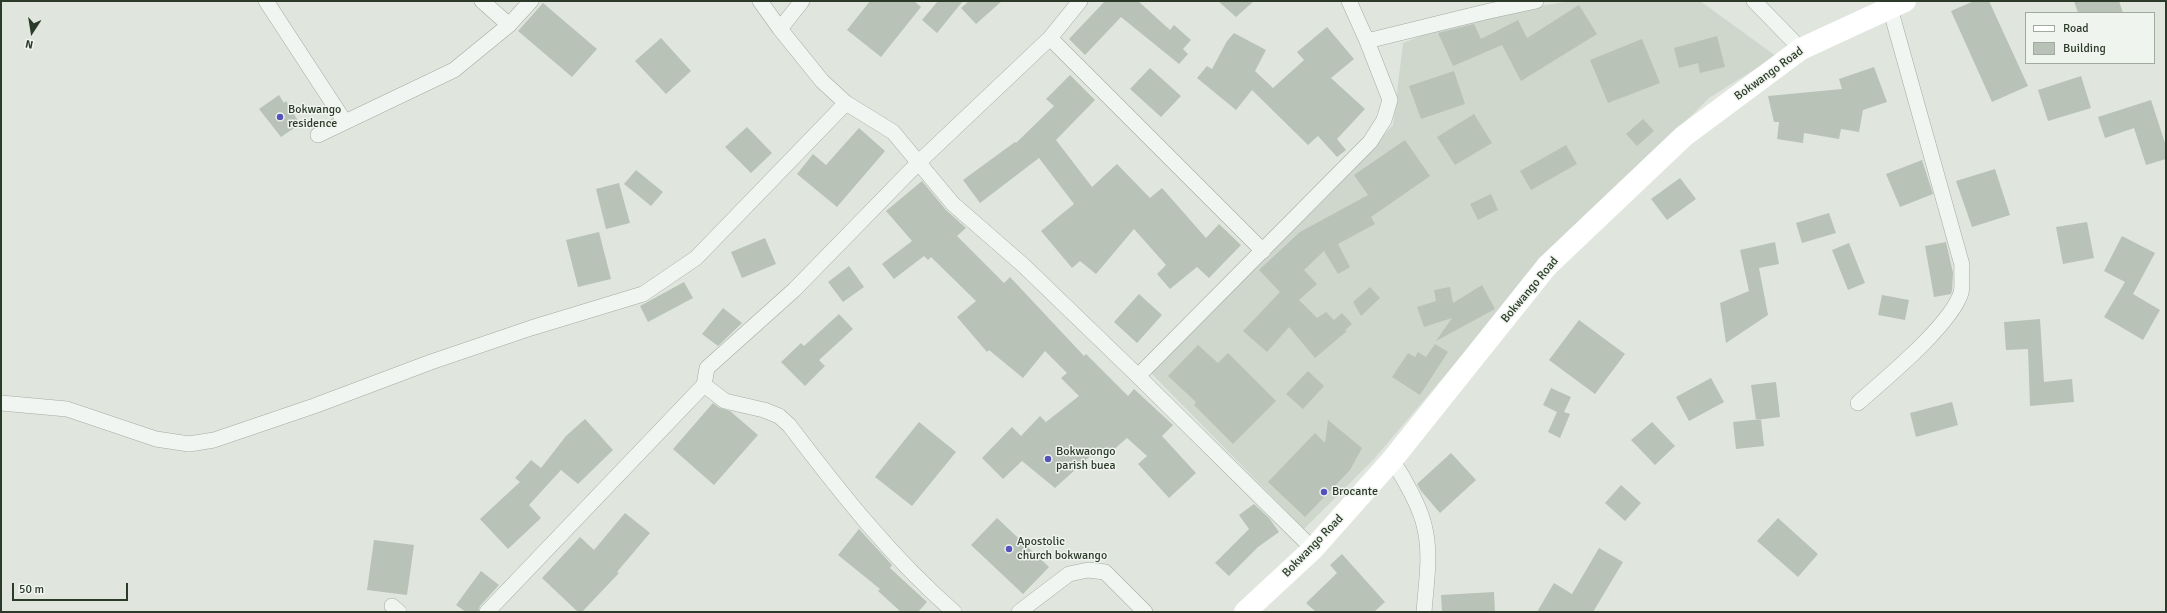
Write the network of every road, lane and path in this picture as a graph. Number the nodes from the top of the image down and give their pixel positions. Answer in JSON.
{"nodes":[{"id":1,"x":266,"y":1,"type":"edge"},
{"id":2,"x":482,"y":1,"type":"edge"},
{"id":3,"x":531,"y":1,"type":"edge"},
{"id":4,"x":760,"y":1,"type":"edge"},
{"id":5,"x":802,"y":1,"type":"edge"},
{"id":6,"x":1080,"y":1,"type":"edge"},
{"id":7,"x":1349,"y":1,"type":"edge"},
{"id":8,"x":1536,"y":1,"type":"edge"},
{"id":9,"x":1754,"y":1,"type":"edge"},
{"id":10,"x":1898,"y":4,"type":"edge"},
{"id":11,"x":509,"y":25,"type":"junction"},
{"id":12,"x":780,"y":29,"type":"junction"},
{"id":13,"x":1050,"y":38,"type":"junction"},
{"id":14,"x":1367,"y":41,"type":"junction"},
{"id":15,"x":1801,"y":49,"type":"junction"},
{"id":16,"x":846,"y":103,"type":"junction"},
{"id":17,"x":345,"y":122,"type":"junction"},
{"id":18,"x":318,"y":135,"type":"dead end"},
{"id":19,"x":919,"y":162,"type":"junction"},
{"id":20,"x":1263,"y":251,"type":"junction"},
{"id":21,"x":1138,"y":376,"type":"junction"},
{"id":22,"x":704,"y":385,"type":"junction"},
{"id":23,"x":1858,"y":402,"type":"dead end"},
{"id":24,"x":1,"y":403,"type":"edge"},
{"id":25,"x":1392,"y":460,"type":"junction"},
{"id":26,"x":1313,"y":549,"type":"junction"},
{"id":27,"x":487,"y":612,"type":"edge"},
{"id":28,"x":954,"y":612,"type":"edge"},
{"id":29,"x":1019,"y":612,"type":"edge"},
{"id":30,"x":1145,"y":612,"type":"edge"},
{"id":31,"x":1245,"y":612,"type":"edge"},
{"id":32,"x":1424,"y":612,"type":"edge"}],
"edges":[{"from":1,"to":17,"type":"street"},
{"from":2,"to":11,"type":"street"},
{"from":3,"to":11,"type":"street"},
{"from":4,"to":12,"type":"street"},
{"from":5,"to":12,"type":"street"},
{"from":6,"to":13,"type":"street"},
{"from":7,"to":14,"type":"street"},
{"from":8,"to":14,"type":"street"},
{"from":9,"to":15,"type":"street"},
{"from":10,"to":15,"type":"street","name":"Bokwango Road"},
{"from":10,"to":23,"type":"street"},
{"from":11,"to":17,"type":"street"},
{"from":12,"to":16,"type":"street"},
{"from":13,"to":19,"type":"street"},
{"from":13,"to":20,"type":"street"},
{"from":14,"to":20,"type":"street"},
{"from":15,"to":25,"type":"street","name":"Bokwango Road"},
{"from":16,"to":19,"type":"street"},
{"from":16,"to":24,"type":"street"},
{"from":17,"to":18,"type":"street"},
{"from":19,"to":21,"type":"street"},
{"from":19,"to":22,"type":"street"},
{"from":20,"to":21,"type":"street"},
{"from":21,"to":26,"type":"street"},
{"from":22,"to":27,"type":"street"},
{"from":22,"to":28,"type":"street"},
{"from":25,"to":26,"type":"street","name":"Bokwango Road"},
{"from":25,"to":32,"type":"street"},
{"from":26,"to":31,"type":"street","name":"Bokwango Road"},
{"from":29,"to":30,"type":"street"}]}
